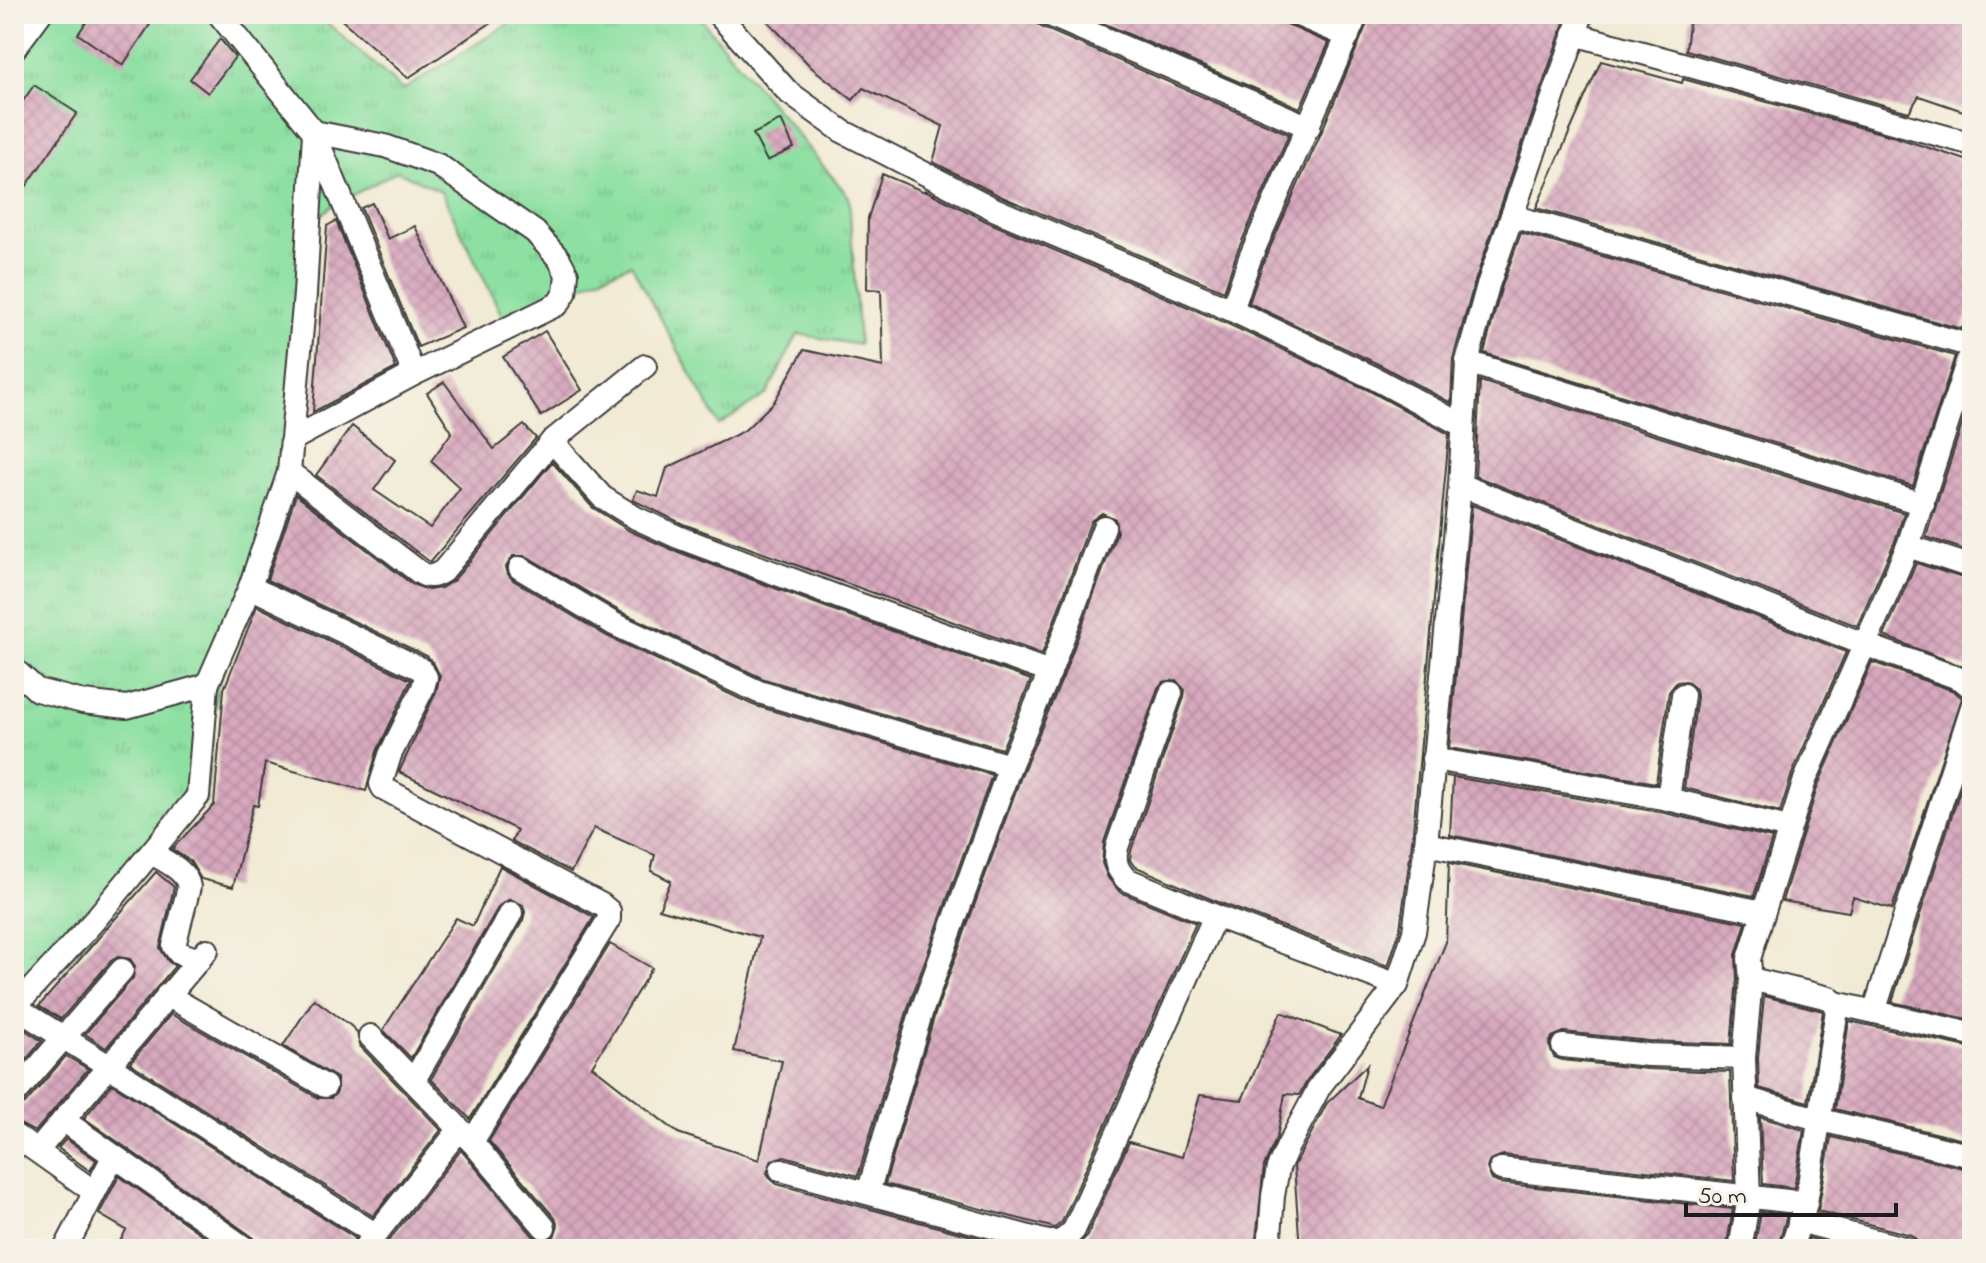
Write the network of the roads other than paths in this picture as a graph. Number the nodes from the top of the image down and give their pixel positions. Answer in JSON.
{"nodes":[{"id":1,"x":40,"y":14,"type":"edge"},
{"id":2,"x":219,"y":14,"type":"edge"},
{"id":3,"x":718,"y":14,"type":"edge"},
{"id":4,"x":1047,"y":14,"type":"edge"},
{"id":5,"x":1296,"y":14,"type":"edge"},
{"id":6,"x":1357,"y":14,"type":"edge"},
{"id":7,"x":1578,"y":24,"type":"edge"},
{"id":8,"x":1348,"y":36,"type":"junction"},
{"id":9,"x":14,"y":49,"type":"edge"},
{"id":10,"x":1309,"y":127,"type":"junction"},
{"id":11,"x":314,"y":132,"type":"junction"},
{"id":12,"x":1972,"y":144,"type":"edge"},
{"id":13,"x":1512,"y":216,"type":"junction"},
{"id":14,"x":1232,"y":310,"type":"junction"},
{"id":15,"x":1972,"y":346,"type":"edge"},
{"id":16,"x":1467,"y":362,"type":"junction"},
{"id":17,"x":645,"y":366,"type":"dead end"},
{"id":18,"x":414,"y":374,"type":"junction"},
{"id":19,"x":1462,"y":425,"type":"junction"},
{"id":20,"x":293,"y":439,"type":"junction"},
{"id":21,"x":552,"y":441,"type":"junction"},
{"id":22,"x":289,"y":472,"type":"junction"},
{"id":23,"x":1460,"y":485,"type":"junction"},
{"id":24,"x":1923,"y":504,"type":"junction"},
{"id":25,"x":1104,"y":527,"type":"dead end"},
{"id":26,"x":1908,"y":546,"type":"junction"},
{"id":27,"x":1972,"y":567,"type":"edge"},
{"id":28,"x":520,"y":568,"type":"dead end"},
{"id":29,"x":250,"y":587,"type":"junction"},
{"id":30,"x":1866,"y":645,"type":"junction"},
{"id":31,"x":14,"y":669,"type":"edge"},
{"id":32,"x":1050,"y":672,"type":"junction"},
{"id":33,"x":207,"y":685,"type":"junction"},
{"id":34,"x":1972,"y":688,"type":"edge"},
{"id":35,"x":1171,"y":693,"type":"dead end"},
{"id":36,"x":1683,"y":695,"type":"dead end"},
{"id":37,"x":1972,"y":707,"type":"edge"},
{"id":38,"x":1433,"y":759,"type":"junction"},
{"id":39,"x":1010,"y":766,"type":"junction"},
{"id":40,"x":1668,"y":799,"type":"junction"},
{"id":41,"x":1789,"y":828,"type":"junction"},
{"id":42,"x":1426,"y":844,"type":"junction"},
{"id":43,"x":152,"y":853,"type":"junction"},
{"id":44,"x":1763,"y":912,"type":"junction"},
{"id":45,"x":511,"y":913,"type":"dead end"},
{"id":46,"x":1215,"y":916,"type":"junction"},
{"id":47,"x":122,"y":970,"type":"dead end"},
{"id":48,"x":1751,"y":979,"type":"junction"},
{"id":49,"x":1397,"y":985,"type":"junction"},
{"id":50,"x":167,"y":995,"type":"junction"},
{"id":51,"x":1835,"y":1003,"type":"junction"},
{"id":52,"x":14,"y":1008,"type":"edge"},
{"id":53,"x":1874,"y":1012,"type":"junction"},
{"id":54,"x":1972,"y":1034,"type":"edge"},
{"id":55,"x":370,"y":1036,"type":"dead end"},
{"id":56,"x":63,"y":1038,"type":"junction"},
{"id":57,"x":1563,"y":1046,"type":"dead end"},
{"id":58,"x":1744,"y":1058,"type":"junction"},
{"id":59,"x":109,"y":1066,"type":"junction"},
{"id":60,"x":414,"y":1080,"type":"junction"},
{"id":61,"x":325,"y":1086,"type":"dead end"},
{"id":62,"x":14,"y":1095,"type":"edge"},
{"id":63,"x":1745,"y":1098,"type":"junction"},
{"id":64,"x":63,"y":1120,"type":"junction"},
{"id":65,"x":1821,"y":1120,"type":"junction"},
{"id":66,"x":14,"y":1135,"type":"edge"},
{"id":67,"x":466,"y":1136,"type":"junction"},
{"id":68,"x":38,"y":1150,"type":"junction"},
{"id":69,"x":1972,"y":1156,"type":"edge"},
{"id":70,"x":113,"y":1157,"type":"junction"},
{"id":71,"x":1501,"y":1169,"type":"dead end"},
{"id":72,"x":781,"y":1170,"type":"dead end"},
{"id":73,"x":93,"y":1191,"type":"junction"},
{"id":74,"x":868,"y":1193,"type":"junction"},
{"id":75,"x":1749,"y":1198,"type":"junction"},
{"id":76,"x":1802,"y":1212,"type":"junction"},
{"id":77,"x":544,"y":1227,"type":"dead end"},
{"id":78,"x":370,"y":1241,"type":"edge"},
{"id":79,"x":65,"y":1249,"type":"edge"},
{"id":80,"x":246,"y":1249,"type":"edge"},
{"id":81,"x":1269,"y":1249,"type":"edge"},
{"id":82,"x":1740,"y":1249,"type":"edge"},
{"id":83,"x":1791,"y":1249,"type":"edge"},
{"id":84,"x":1907,"y":1249,"type":"edge"}],
"edges":[{"from":1,"to":9,"type":"street"},
{"from":2,"to":11,"type":"street"},
{"from":3,"to":14,"type":"street"},
{"from":4,"to":10,"type":"street"},
{"from":5,"to":8,"type":"street"},
{"from":6,"to":8,"type":"street"},
{"from":7,"to":12,"type":"street"},
{"from":7,"to":13,"type":"street"},
{"from":8,"to":10,"type":"street"},
{"from":10,"to":14,"type":"street"},
{"from":11,"to":18,"type":"street"},
{"from":11,"to":18,"type":"street"},
{"from":11,"to":20,"type":"street"},
{"from":13,"to":15,"type":"street"},
{"from":13,"to":16,"type":"street"},
{"from":14,"to":19,"type":"street"},
{"from":15,"to":24,"type":"street"},
{"from":16,"to":19,"type":"street"},
{"from":16,"to":24,"type":"street"},
{"from":17,"to":21,"type":"street"},
{"from":18,"to":20,"type":"street"},
{"from":19,"to":23,"type":"street"},
{"from":20,"to":22,"type":"street"},
{"from":21,"to":22,"type":"street"},
{"from":21,"to":32,"type":"street"},
{"from":22,"to":29,"type":"street"},
{"from":23,"to":30,"type":"street"},
{"from":23,"to":38,"type":"street"},
{"from":24,"to":26,"type":"street"},
{"from":25,"to":32,"type":"street"},
{"from":26,"to":27,"type":"street"},
{"from":26,"to":30,"type":"street"},
{"from":28,"to":39,"type":"street"},
{"from":29,"to":33,"type":"street"},
{"from":29,"to":67,"type":"street"},
{"from":30,"to":34,"type":"street"},
{"from":30,"to":41,"type":"street"},
{"from":31,"to":33,"type":"street"},
{"from":32,"to":39,"type":"street"},
{"from":33,"to":43,"type":"street"},
{"from":35,"to":46,"type":"street"},
{"from":36,"to":40,"type":"street"},
{"from":37,"to":53,"type":"street"},
{"from":38,"to":40,"type":"street"},
{"from":38,"to":42,"type":"street"},
{"from":39,"to":74,"type":"street"},
{"from":40,"to":41,"type":"street"},
{"from":41,"to":44,"type":"street"},
{"from":42,"to":44,"type":"street"},
{"from":42,"to":49,"type":"street"},
{"from":43,"to":50,"type":"street"},
{"from":43,"to":52,"type":"street"},
{"from":44,"to":48,"type":"street"},
{"from":45,"to":60,"type":"street"},
{"from":46,"to":49,"type":"street"},
{"from":46,"to":74,"type":"street"},
{"from":47,"to":56,"type":"street"},
{"from":48,"to":51,"type":"street"},
{"from":48,"to":58,"type":"street"},
{"from":49,"to":81,"type":"street"},
{"from":50,"to":59,"type":"street"},
{"from":50,"to":61,"type":"street"},
{"from":51,"to":53,"type":"street"},
{"from":51,"to":65,"type":"street"},
{"from":52,"to":56,"type":"street"},
{"from":53,"to":54,"type":"street"},
{"from":55,"to":60,"type":"street"},
{"from":56,"to":59,"type":"street"},
{"from":56,"to":62,"type":"street"},
{"from":57,"to":58,"type":"street"},
{"from":58,"to":63,"type":"street"},
{"from":59,"to":64,"type":"street"},
{"from":59,"to":78,"type":"street"},
{"from":60,"to":67,"type":"street"},
{"from":63,"to":65,"type":"street"},
{"from":63,"to":75,"type":"street"},
{"from":64,"to":68,"type":"street"},
{"from":64,"to":70,"type":"street"},
{"from":65,"to":69,"type":"street"},
{"from":65,"to":76,"type":"street"},
{"from":66,"to":68,"type":"street"},
{"from":67,"to":77,"type":"street"},
{"from":67,"to":78,"type":"street"},
{"from":68,"to":73,"type":"street"},
{"from":70,"to":73,"type":"street"},
{"from":70,"to":80,"type":"street"},
{"from":71,"to":75,"type":"street"},
{"from":72,"to":74,"type":"street"},
{"from":73,"to":79,"type":"street"},
{"from":75,"to":76,"type":"street"},
{"from":75,"to":82,"type":"street"},
{"from":76,"to":83,"type":"street"},
{"from":76,"to":84,"type":"street"}]}
